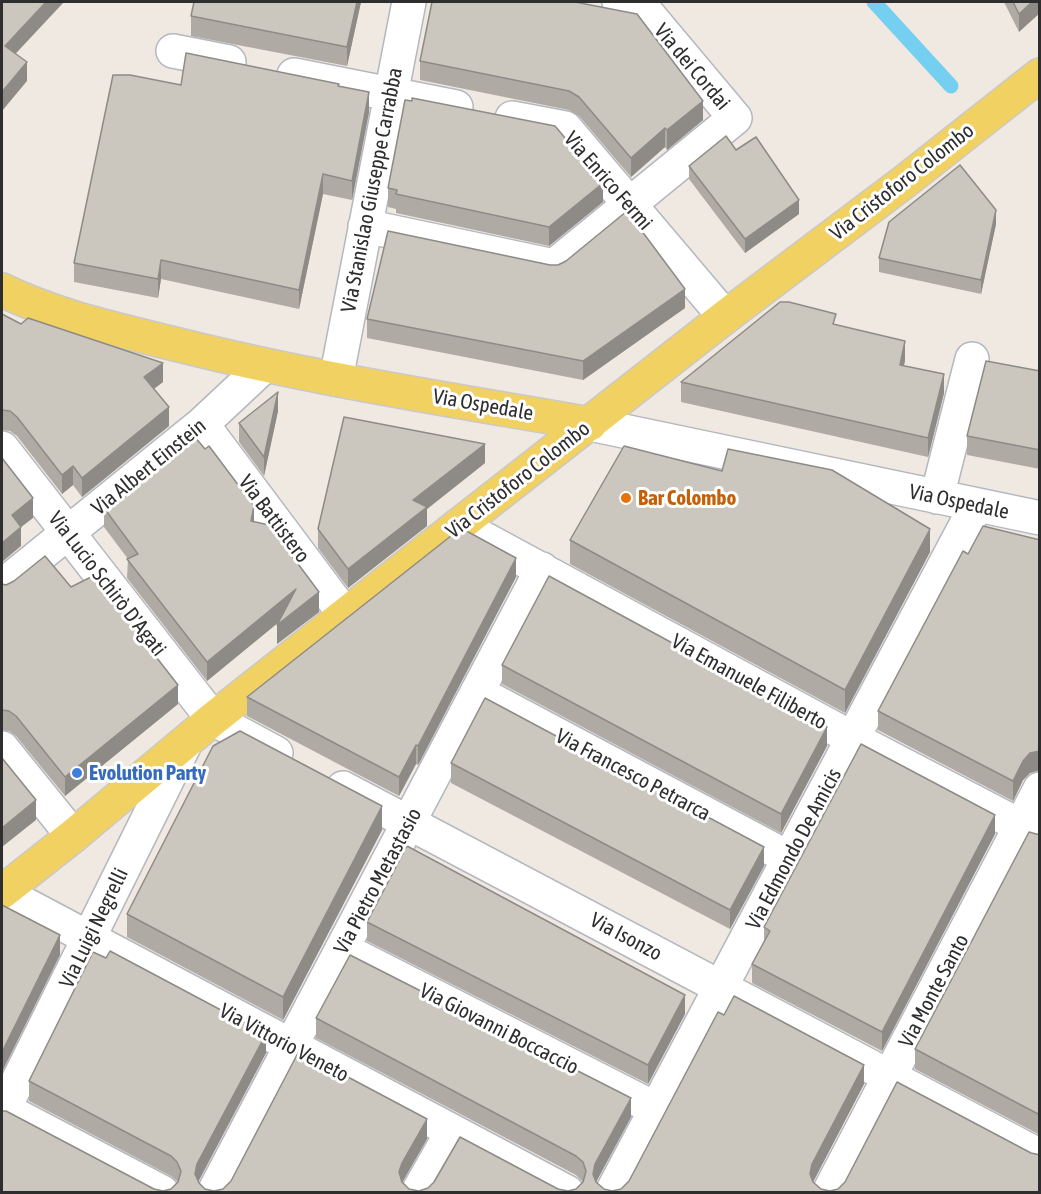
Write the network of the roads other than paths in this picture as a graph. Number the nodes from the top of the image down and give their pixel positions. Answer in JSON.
{"nodes":[{"id":1,"x":409,"y":2,"type":"edge"},
{"id":2,"x":619,"y":2,"type":"edge"},
{"id":3,"x":173,"y":51,"type":"dead end"},
{"id":4,"x":1038,"y":79,"type":"edge"},
{"id":5,"x":391,"y":94,"type":"junction"},
{"id":6,"x":630,"y":204,"type":"junction"},
{"id":7,"x":365,"y":226,"type":"junction"},
{"id":8,"x":2,"y":290,"type":"edge"},
{"id":9,"x":725,"y":317,"type":"junction"},
{"id":10,"x":972,"y":359,"type":"dead end"},
{"id":11,"x":264,"y":366,"type":"junction"},
{"id":12,"x":336,"y":379,"type":"junction"},
{"id":13,"x":202,"y":424,"type":"junction"},
{"id":14,"x":590,"y":424,"type":"junction"},
{"id":15,"x":2,"y":448,"type":"edge"},
{"id":16,"x":937,"y":497,"type":"junction"},
{"id":17,"x":976,"y":506,"type":"junction"},
{"id":18,"x":1040,"y":518,"type":"edge"},
{"id":19,"x":459,"y":525,"type":"junction"},
{"id":20,"x":66,"y":534,"type":"junction"},
{"id":21,"x":542,"y":569,"type":"junction"},
{"id":22,"x":2,"y":586,"type":"edge"},
{"id":23,"x":345,"y":615,"type":"junction"},
{"id":24,"x":477,"y":692,"type":"junction"},
{"id":25,"x":213,"y":720,"type":"junction"},
{"id":26,"x":852,"y":738,"type":"junction"},
{"id":27,"x":186,"y":742,"type":"junction"},
{"id":28,"x":2,"y":748,"type":"edge"},
{"id":29,"x":1040,"y":789,"type":"edge"},
{"id":30,"x":408,"y":822,"type":"junction"},
{"id":31,"x":1030,"y":831,"type":"edge"},
{"id":32,"x":73,"y":836,"type":"junction"},
{"id":33,"x":789,"y":858,"type":"junction"},
{"id":34,"x":2,"y":892,"type":"edge"},
{"id":35,"x":88,"y":939,"type":"junction"},
{"id":36,"x":342,"y":949,"type":"junction"},
{"id":37,"x":721,"y":987,"type":"junction"},
{"id":38,"x":291,"y":1046,"type":"junction"},
{"id":39,"x":890,"y":1077,"type":"junction"},
{"id":40,"x":657,"y":1108,"type":"junction"},
{"id":41,"x":2,"y":1110,"type":"edge"},
{"id":42,"x":452,"y":1132,"type":"junction"},
{"id":43,"x":1040,"y":1156,"type":"edge"},
{"id":44,"x":162,"y":1192,"type":"edge"},
{"id":45,"x":214,"y":1192,"type":"edge"},
{"id":46,"x":418,"y":1192,"type":"edge"},
{"id":47,"x":567,"y":1192,"type":"edge"},
{"id":48,"x":612,"y":1192,"type":"edge"},
{"id":49,"x":829,"y":1192,"type":"edge"}],
"edges":[{"from":1,"to":5,"type":"street","name":"Via Stanislao Giuseppe Carrabba"},
{"from":2,"to":6,"type":"street","name":"Via dei Cordai"},
{"from":3,"to":5,"type":"street","name":"Via Enrico Fermi"},
{"from":4,"to":9,"type":"main road","name":"Via Cristoforo Colombo"},
{"from":5,"to":6,"type":"street","name":"Via Enrico Fermi"},
{"from":5,"to":7,"type":"street","name":"Via Stanislao Giuseppe Carrabba"},
{"from":6,"to":7,"type":"street"},
{"from":6,"to":9,"type":"street","name":"Via Enrico Fermi"},
{"from":7,"to":12,"type":"street","name":"Via Stanislao Giuseppe Carrabba"},
{"from":8,"to":11,"type":"main road","name":"Via Ospedale"},
{"from":9,"to":14,"type":"main road","name":"Via Cristoforo Colombo"},
{"from":10,"to":16,"type":"street"},
{"from":11,"to":12,"type":"main road","name":"Via Ospedale"},
{"from":11,"to":13,"type":"street","name":"Via Albert Einstein"},
{"from":12,"to":14,"type":"main road","name":"Via Ospedale"},
{"from":13,"to":20,"type":"street","name":"Via Albert Einstein"},
{"from":13,"to":23,"type":"street","name":"Via Battistero"},
{"from":14,"to":16,"type":"street","name":"Via Ospedale"},
{"from":14,"to":19,"type":"main road","name":"Via Cristoforo Colombo"},
{"from":15,"to":20,"type":"street","name":"Via Lucio Schirò D'Agati"},
{"from":16,"to":17,"type":"street","name":"Via Ospedale"},
{"from":17,"to":18,"type":"street","name":"Via Ospedale"},
{"from":17,"to":26,"type":"street","name":"Via Edmondo De Amicis"},
{"from":19,"to":21,"type":"street","name":"Via Emanuele Filiberto"},
{"from":19,"to":23,"type":"main road","name":"Via Cristoforo Colombo"},
{"from":20,"to":22,"type":"street","name":"Via Albert Einstein"},
{"from":20,"to":25,"type":"street","name":"Via Lucio Schirò D'Agati"},
{"from":21,"to":24,"type":"street","name":"Via Pietro Metastasio"},
{"from":21,"to":26,"type":"street","name":"Via Emanuele Filiberto"},
{"from":23,"to":25,"type":"main road","name":"Via Cristoforo Colombo"},
{"from":24,"to":30,"type":"street","name":"Via Pietro Metastasio"},
{"from":24,"to":33,"type":"street","name":"Via Francesco Petrarca"},
{"from":25,"to":27,"type":"main road","name":"Via Cristoforo Colombo"},
{"from":25,"to":30,"type":"street","name":"Via Isonzo"},
{"from":26,"to":31,"type":"street","name":"Via Emanuele Filiberto"},
{"from":26,"to":33,"type":"street","name":"Via Edmondo De Amicis"},
{"from":27,"to":32,"type":"main road","name":"Via Cristoforo Colombo"},
{"from":27,"to":35,"type":"street","name":"Via Luigi Negrelli"},
{"from":28,"to":32,"type":"street"},
{"from":29,"to":31,"type":"street","name":"Via Monte Santo"},
{"from":30,"to":36,"type":"street","name":"Via Pietro Metastasio"},
{"from":30,"to":37,"type":"street","name":"Via Isonzo"},
{"from":31,"to":39,"type":"street","name":"Via Monte Santo"},
{"from":32,"to":34,"type":"main road","name":"Via Cristoforo Colombo"},
{"from":33,"to":37,"type":"street","name":"Via Edmondo De Amicis"},
{"from":34,"to":35,"type":"street","name":"Via Vittorio Veneto"},
{"from":35,"to":38,"type":"street","name":"Via Vittorio Veneto"},
{"from":35,"to":41,"type":"street","name":"Via Luigi Negrelli"},
{"from":36,"to":38,"type":"street","name":"Via Pietro Metastasio"},
{"from":36,"to":40,"type":"street","name":"Via Giovanni Boccaccio"},
{"from":37,"to":39,"type":"street","name":"Via Isonzo"},
{"from":37,"to":40,"type":"street","name":"Via Edmondo De Amicis"},
{"from":38,"to":42,"type":"street","name":"Via Vittorio Veneto"},
{"from":38,"to":45,"type":"street","name":"Via Pietro Metastasio"},
{"from":39,"to":43,"type":"street","name":"Via Isonzo"},
{"from":39,"to":49,"type":"street","name":"Via Monte Santo"},
{"from":40,"to":48,"type":"street","name":"Via Edmondo De Amicis"},
{"from":41,"to":44,"type":"street"},
{"from":42,"to":46,"type":"street"},
{"from":42,"to":47,"type":"street","name":"Via Vittorio Veneto"}]}
